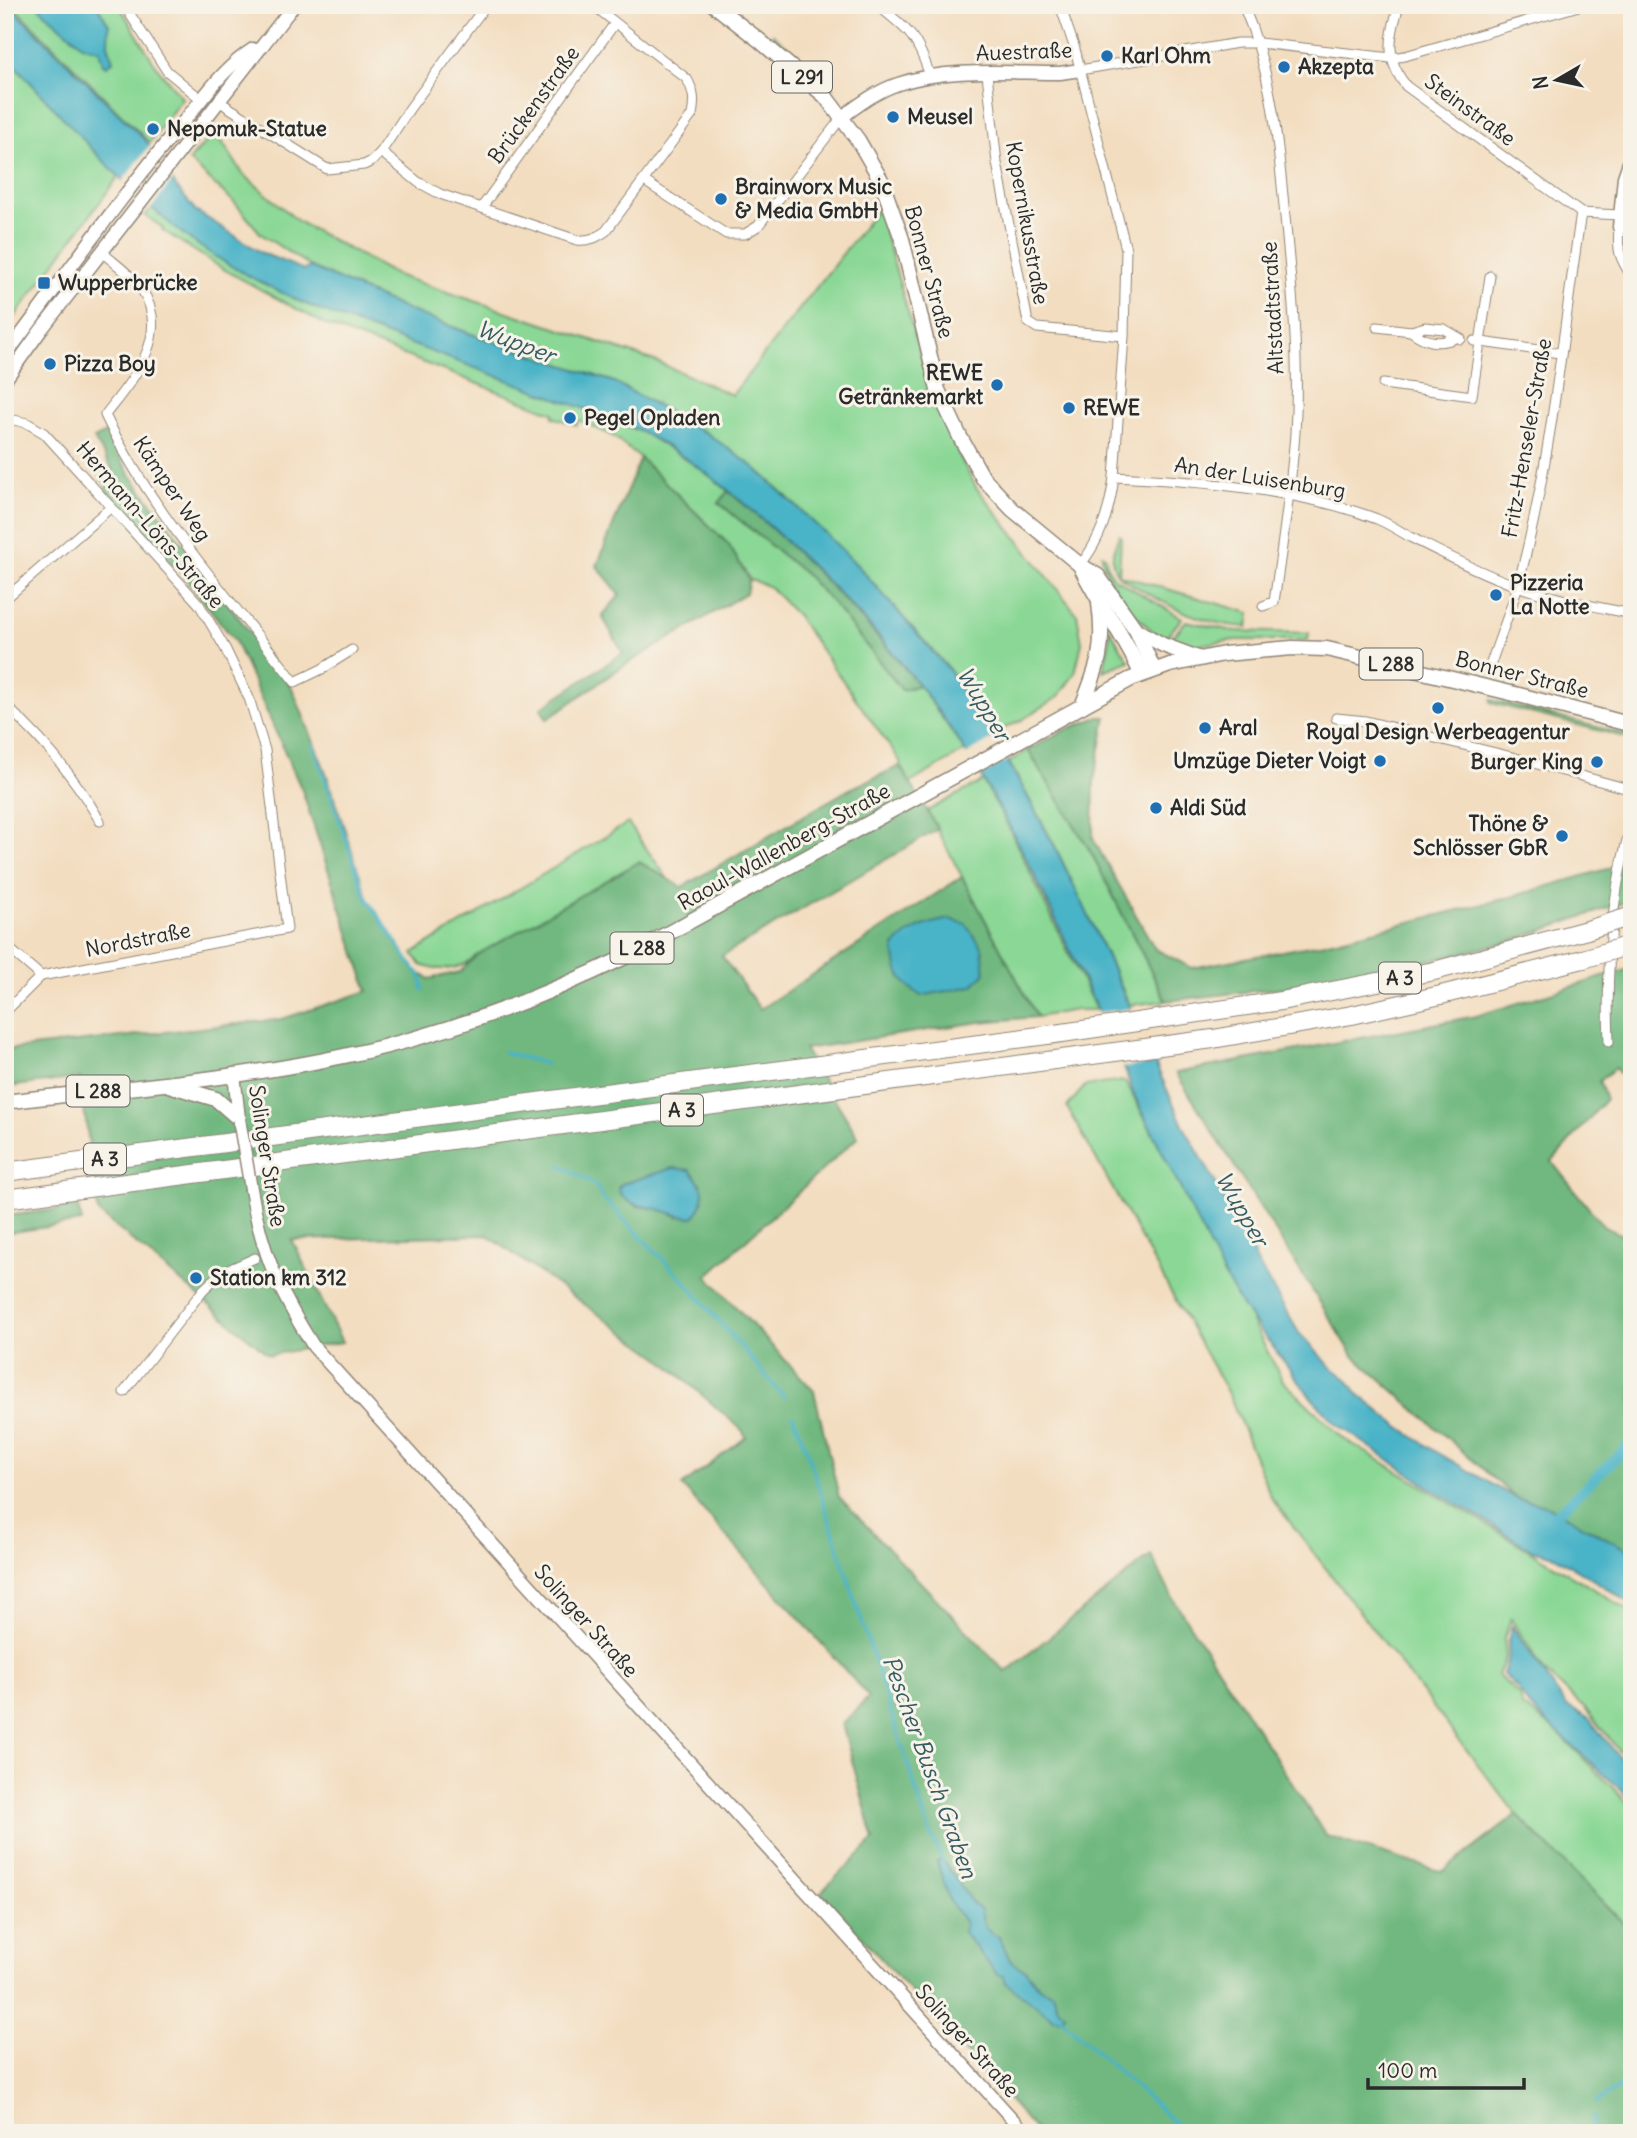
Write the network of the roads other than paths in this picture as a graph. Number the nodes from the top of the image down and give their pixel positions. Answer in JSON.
{"nodes":[{"id":1,"x":124,"y":5,"type":"edge"},
{"id":2,"x":294,"y":5,"type":"edge"},
{"id":3,"x":486,"y":5,"type":"edge"},
{"id":4,"x":593,"y":5,"type":"edge"},
{"id":5,"x":714,"y":5,"type":"edge"},
{"id":6,"x":877,"y":5,"type":"edge"},
{"id":7,"x":1060,"y":5,"type":"edge"},
{"id":8,"x":1243,"y":5,"type":"edge"},
{"id":9,"x":1399,"y":5,"type":"edge"},
{"id":10,"x":1582,"y":5,"type":"edge"},
{"id":11,"x":615,"y":23,"type":"junction"},
{"id":12,"x":1259,"y":43,"type":"junction"},
{"id":13,"x":263,"y":44,"type":"junction"},
{"id":14,"x":1391,"y":58,"type":"junction"},
{"id":15,"x":1080,"y":70,"type":"junction"},
{"id":16,"x":987,"y":74,"type":"junction"},
{"id":17,"x":930,"y":76,"type":"junction"},
{"id":18,"x":202,"y":100,"type":"junction"},
{"id":19,"x":220,"y":102,"type":"junction"},
{"id":20,"x":842,"y":117,"type":"junction"},
{"id":21,"x":382,"y":152,"type":"junction"},
{"id":22,"x":1632,"y":154,"type":"edge"},
{"id":23,"x":644,"y":181,"type":"junction"},
{"id":24,"x":482,"y":207,"type":"junction"},
{"id":25,"x":1581,"y":213,"type":"junction"},
{"id":26,"x":1624,"y":224,"type":"edge"},
{"id":27,"x":89,"y":241,"type":"junction"},
{"id":28,"x":102,"y":253,"type":"junction"},
{"id":29,"x":1490,"y":276,"type":"dead end"},
{"id":30,"x":1632,"y":277,"type":"edge"},
{"id":31,"x":1377,"y":327,"type":"dead end"},
{"id":32,"x":1124,"y":336,"type":"junction"},
{"id":33,"x":1458,"y":339,"type":"dead end"},
{"id":34,"x":1477,"y":341,"type":"junction"},
{"id":35,"x":1560,"y":353,"type":"junction"},
{"id":36,"x":5,"y":356,"type":"edge"},
{"id":37,"x":5,"y":380,"type":"edge"},
{"id":38,"x":1382,"y":384,"type":"dead end"},
{"id":39,"x":5,"y":418,"type":"edge"},
{"id":40,"x":1114,"y":477,"type":"junction"},
{"id":41,"x":1289,"y":496,"type":"junction"},
{"id":42,"x":110,"y":508,"type":"junction"},
{"id":43,"x":1080,"y":565,"type":"junction"},
{"id":44,"x":1517,"y":586,"type":"junction"},
{"id":45,"x":1098,"y":598,"type":"junction"},
{"id":46,"x":5,"y":599,"type":"edge"},
{"id":47,"x":1263,"y":606,"type":"dead end"},
{"id":48,"x":1632,"y":614,"type":"edge"},
{"id":49,"x":1136,"y":630,"type":"junction"},
{"id":50,"x":352,"y":650,"type":"dead end"},
{"id":51,"x":1201,"y":659,"type":"junction"},
{"id":52,"x":1490,"y":666,"type":"dead end"},
{"id":53,"x":1148,"y":672,"type":"junction"},
{"id":54,"x":5,"y":705,"type":"edge"},
{"id":55,"x":1082,"y":706,"type":"junction"},
{"id":56,"x":1336,"y":718,"type":"dead end"},
{"id":57,"x":1632,"y":725,"type":"edge"},
{"id":58,"x":1632,"y":790,"type":"edge"},
{"id":59,"x":100,"y":821,"type":"dead end"},
{"id":60,"x":1632,"y":822,"type":"edge"},
{"id":61,"x":1632,"y":916,"type":"edge"},
{"id":62,"x":287,"y":929,"type":"joint"},
{"id":63,"x":5,"y":945,"type":"edge"},
{"id":64,"x":1631,"y":945,"type":"edge"},
{"id":65,"x":41,"y":976,"type":"junction"},
{"id":66,"x":5,"y":1012,"type":"edge"},
{"id":67,"x":1609,"y":1042,"type":"dead end"},
{"id":68,"x":234,"y":1074,"type":"junction"},
{"id":69,"x":161,"y":1083,"type":"junction"},
{"id":70,"x":5,"y":1102,"type":"edge"},
{"id":71,"x":239,"y":1119,"type":"junction"},
{"id":72,"x":5,"y":1172,"type":"edge"},
{"id":73,"x":5,"y":1199,"type":"edge"},
{"id":74,"x":255,"y":1258,"type":"dead end"},
{"id":75,"x":124,"y":1392,"type":"dead end"},
{"id":76,"x":1025,"y":2133,"type":"edge"}],
"edges":[{"from":1,"to":18,"type":"street"},
{"from":2,"to":13,"type":"main road"},
{"from":3,"to":21,"type":"street"},
{"from":4,"to":11,"type":"street"},
{"from":5,"to":20,"type":"main road","name":"Bonner Straße","number":"L 291"},
{"from":6,"to":17,"type":"street"},
{"from":7,"to":15,"type":"street"},
{"from":8,"to":12,"type":"street","name":"Altstadtstraße"},
{"from":9,"to":14,"type":"street"},
{"from":10,"to":14,"type":"street"},
{"from":11,"to":23,"type":"street"},
{"from":11,"to":24,"type":"street","name":"Brückenstraße"},
{"from":12,"to":14,"type":"street"},
{"from":12,"to":15,"type":"street","name":"Auestraße"},
{"from":12,"to":41,"type":"street","name":"Altstadtstraße"},
{"from":13,"to":18,"type":"main road"},
{"from":13,"to":19,"type":"main road"},
{"from":14,"to":25,"type":"street","name":"Steinstraße"},
{"from":15,"to":16,"type":"main road","name":"Auestraße"},
{"from":15,"to":32,"type":"street"},
{"from":16,"to":17,"type":"main road","name":"Auestraße"},
{"from":16,"to":32,"type":"street","name":"Kopernikusstraße"},
{"from":17,"to":20,"type":"main road","name":"Auestraße"},
{"from":18,"to":27,"type":"main road"},
{"from":19,"to":21,"type":"street"},
{"from":19,"to":28,"type":"main road"},
{"from":20,"to":23,"type":"street"},
{"from":20,"to":43,"type":"main road","name":"Bonner Straße","number":"L 291"},
{"from":21,"to":24,"type":"street"},
{"from":22,"to":26,"type":"main road"},
{"from":23,"to":24,"type":"street"},
{"from":25,"to":26,"type":"street"},
{"from":25,"to":35,"type":"street","name":"Fritz-Henseler-Straße"},
{"from":26,"to":30,"type":"street"},
{"from":27,"to":28,"type":"main road"},
{"from":27,"to":36,"type":"main road"},
{"from":28,"to":37,"type":"main road"},
{"from":28,"to":50,"type":"street","name":"Kämper Weg"},
{"from":29,"to":34,"type":"street"},
{"from":31,"to":33,"type":"street"},
{"from":32,"to":40,"type":"street"},
{"from":34,"to":35,"type":"street"},
{"from":34,"to":38,"type":"street"},
{"from":35,"to":44,"type":"street","name":"Fritz-Henseler-Straße"},
{"from":39,"to":42,"type":"street","name":"Hermann-Löns-Straße"},
{"from":40,"to":41,"type":"street","name":"An der Luisenburg"},
{"from":40,"to":43,"type":"street"},
{"from":41,"to":44,"type":"street","name":"An der Luisenburg"},
{"from":41,"to":47,"type":"street","name":"Altstadtstraße"},
{"from":42,"to":46,"type":"street"},
{"from":42,"to":62,"type":"street","name":"Hermann-Löns-Straße"},
{"from":43,"to":45,"type":"main road","name":"Bonner Straße","number":"L 291"},
{"from":43,"to":49,"type":"main road","name":"Bonner Straße","number":"L 291"},
{"from":44,"to":48,"type":"street","name":"An der Luisenburg"},
{"from":44,"to":52,"type":"street","name":"Fritz-Henseler-Straße"},
{"from":45,"to":53,"type":"main road","name":"Bonner Straße","number":"L 291"},
{"from":45,"to":55,"type":"main road"},
{"from":49,"to":51,"type":"main road"},
{"from":49,"to":53,"type":"main road","name":"Bonner Straße","number":"L 291"},
{"from":51,"to":53,"type":"main road","name":"Bonner Straße","number":"L 288"},
{"from":51,"to":57,"type":"main road","name":"Bonner Straße","number":"L 288"},
{"from":53,"to":55,"type":"main road","name":"Bonner Straße","number":"L 288"},
{"from":54,"to":59,"type":"street"},
{"from":55,"to":68,"type":"main road","name":"Raoul-Wallenberg-Straße","number":"L 288"},
{"from":56,"to":58,"type":"street"},
{"from":60,"to":67,"type":"street"},
{"from":61,"to":72,"type":"highway","number":"A 3","bridge":true},
{"from":62,"to":65,"type":"street","name":"Nordstraße"},
{"from":63,"to":65,"type":"street"},
{"from":64,"to":73,"type":"highway","number":"A 3","bridge":true},
{"from":65,"to":66,"type":"street"},
{"from":68,"to":69,"type":"main road","name":"Raoul-Wallenberg-Straße","number":"L 288"},
{"from":68,"to":71,"type":"main road","name":"Solinger Straße"},
{"from":69,"to":70,"type":"main road","name":"Raoul-Wallenberg-Straße","number":"L 288"},
{"from":69,"to":71,"type":"main road"},
{"from":71,"to":76,"type":"main road","name":"Solinger Straße","bridge":true},
{"from":74,"to":75,"type":"street"}]}
